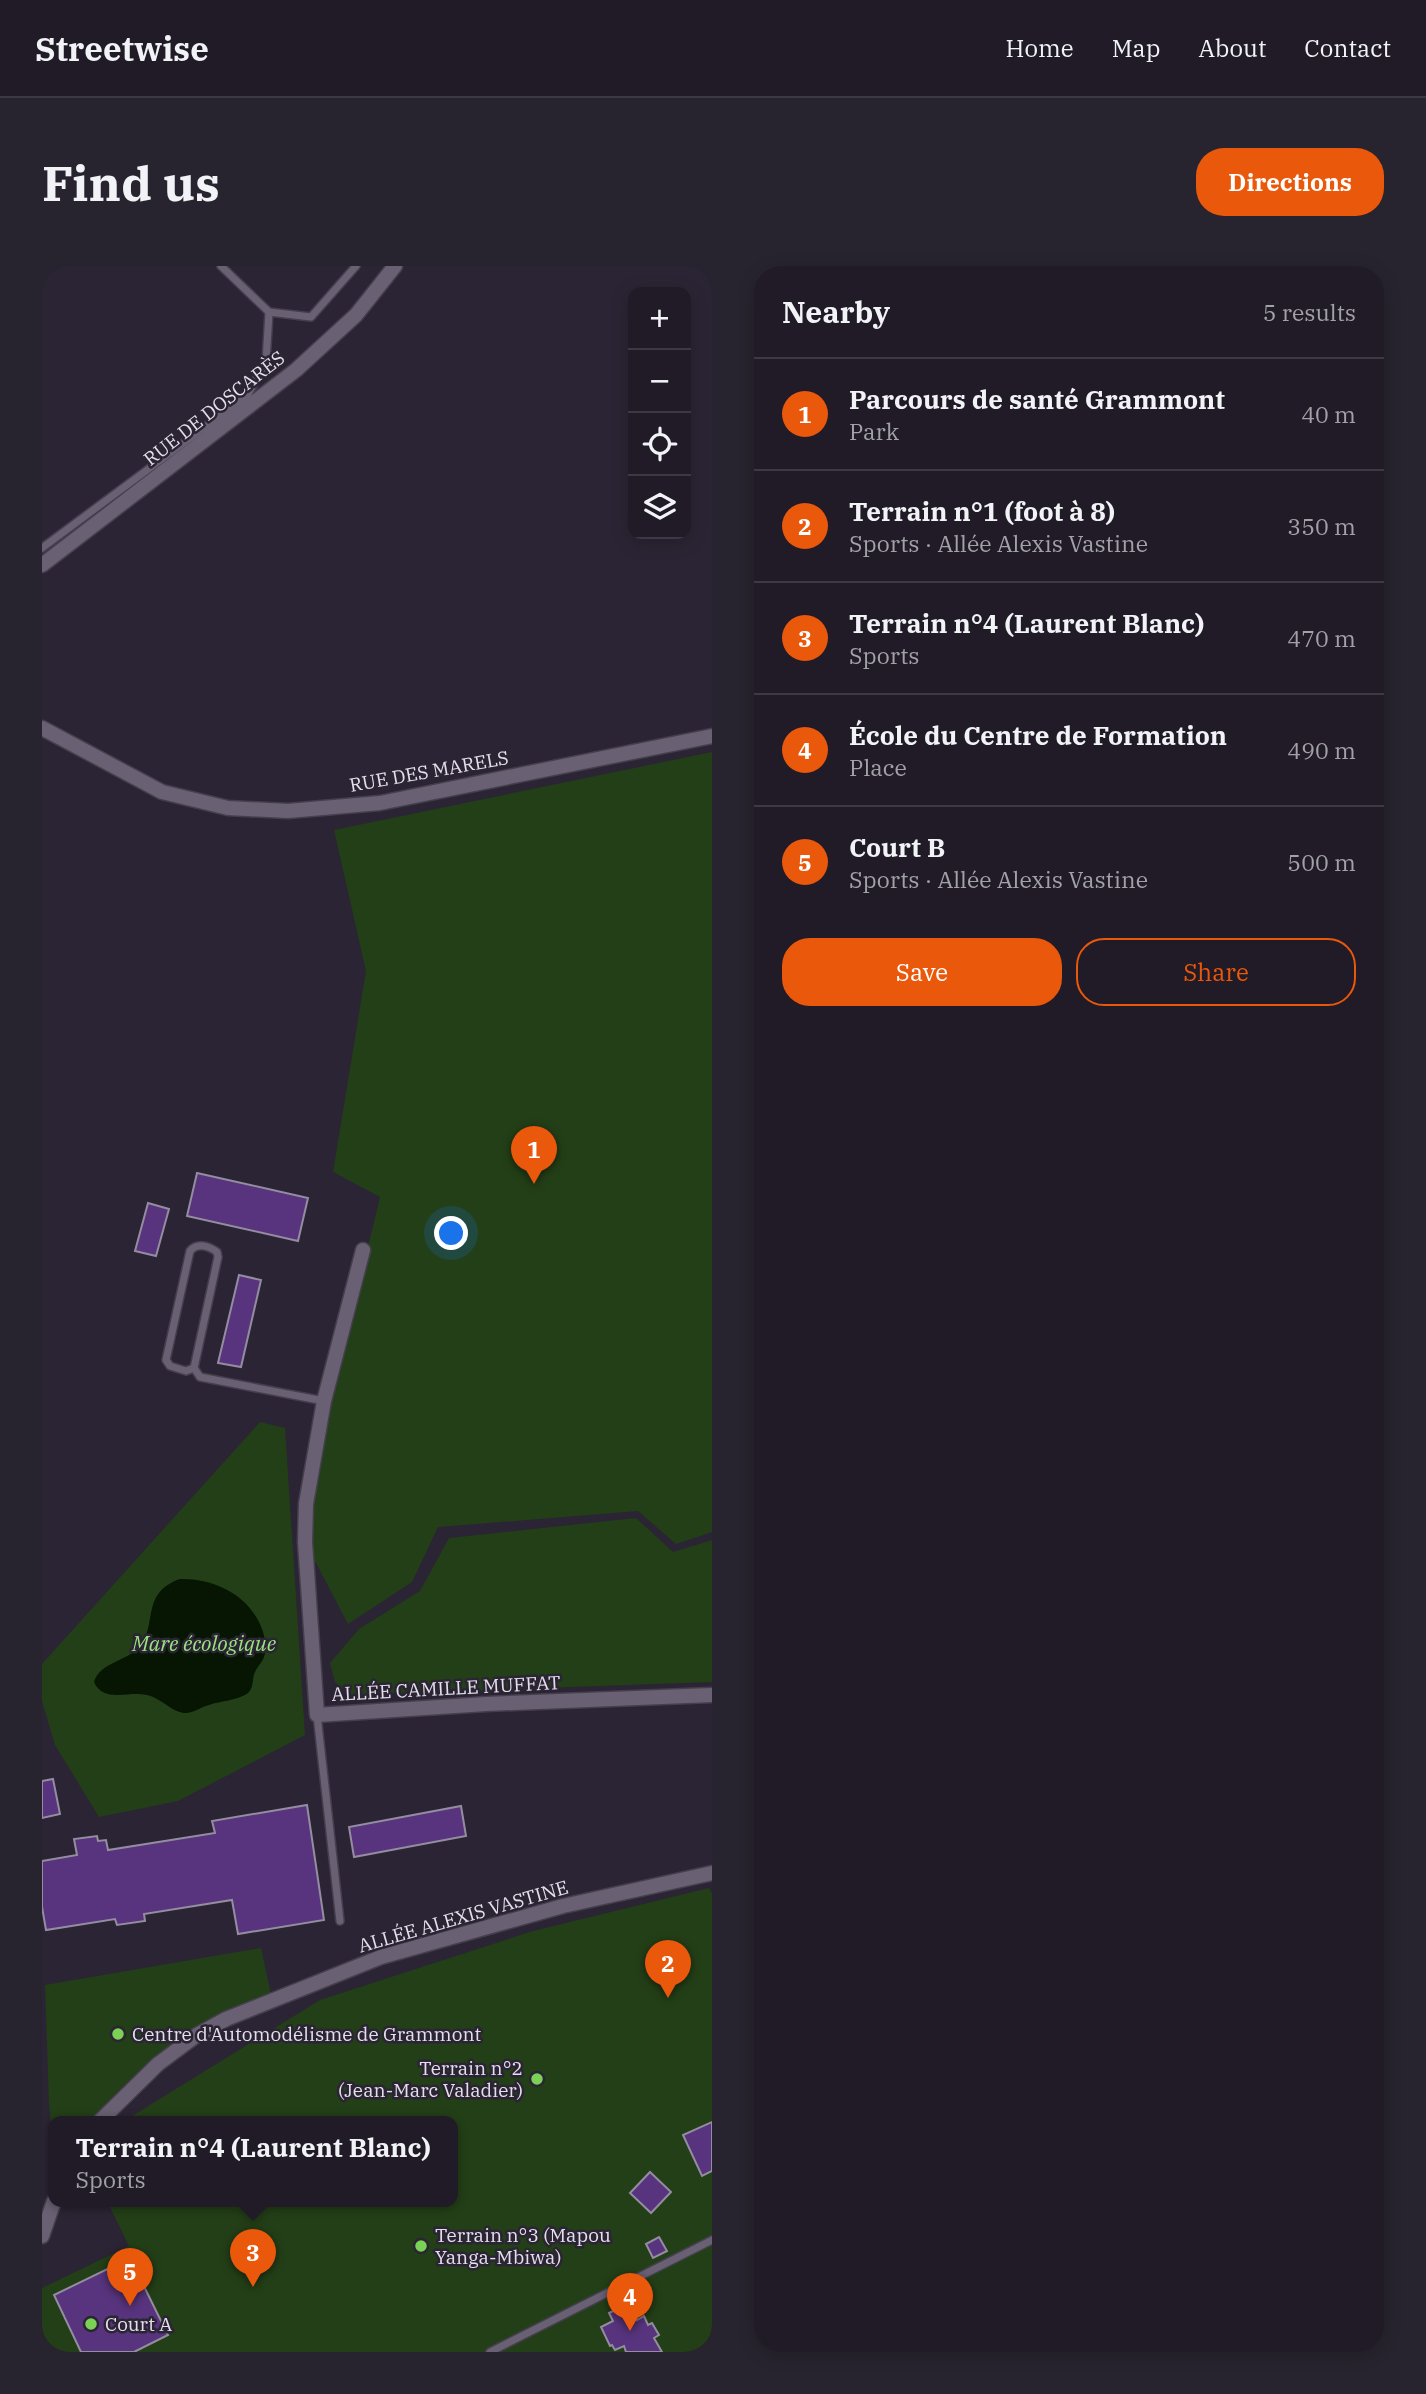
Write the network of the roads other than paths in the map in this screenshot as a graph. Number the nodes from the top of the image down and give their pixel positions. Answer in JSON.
{"nodes":[{"id":1,"x":221,"y":266,"type":"edge"},
{"id":2,"x":356,"y":266,"type":"edge"},
{"id":3,"x":395,"y":266,"type":"edge"},
{"id":4,"x":269,"y":312,"type":"junction"},
{"id":5,"x":42,"y":548,"type":"edge"},
{"id":6,"x":42,"y":565,"type":"edge"},
{"id":7,"x":42,"y":729,"type":"edge"},
{"id":8,"x":712,"y":736,"type":"edge"},
{"id":9,"x":363,"y":1250,"type":"dead end"},
{"id":10,"x":194,"y":1368,"type":"junction"},
{"id":11,"x":324,"y":1401,"type":"junction"},
{"id":12,"x":712,"y":1695,"type":"edge"},
{"id":13,"x":317,"y":1715,"type":"junction"},
{"id":14,"x":712,"y":1873,"type":"edge"},
{"id":15,"x":340,"y":1921,"type":"dead end"},
{"id":16,"x":103,"y":2116,"type":"edge"},
{"id":17,"x":52,"y":2207,"type":"edge"},
{"id":18,"x":42,"y":2236,"type":"edge"},
{"id":19,"x":712,"y":2240,"type":"edge"},
{"id":20,"x":490,"y":2352,"type":"edge"}],
"edges":[{"from":1,"to":4,"type":"lane"},
{"from":2,"to":4,"type":"lane"},
{"from":3,"to":6,"type":"street","name":"RUE DE DOSCARÈS"},
{"from":4,"to":5,"type":"lane"},
{"from":7,"to":8,"type":"street","name":"RUE DES MARELS"},
{"from":9,"to":11,"type":"street","name":"ALLÉE CAMILLE MUFFAT"},
{"from":10,"to":10,"type":"lane"},
{"from":10,"to":11,"type":"lane"},
{"from":11,"to":13,"type":"street","name":"ALLÉE CAMILLE MUFFAT"},
{"from":12,"to":13,"type":"street","name":"ALLÉE CAMILLE MUFFAT"},
{"from":13,"to":15,"type":"lane"},
{"from":14,"to":16,"type":"street","name":"ALLÉE ALEXIS VASTINE"},
{"from":17,"to":18,"type":"street"},
{"from":19,"to":20,"type":"lane"}]}
